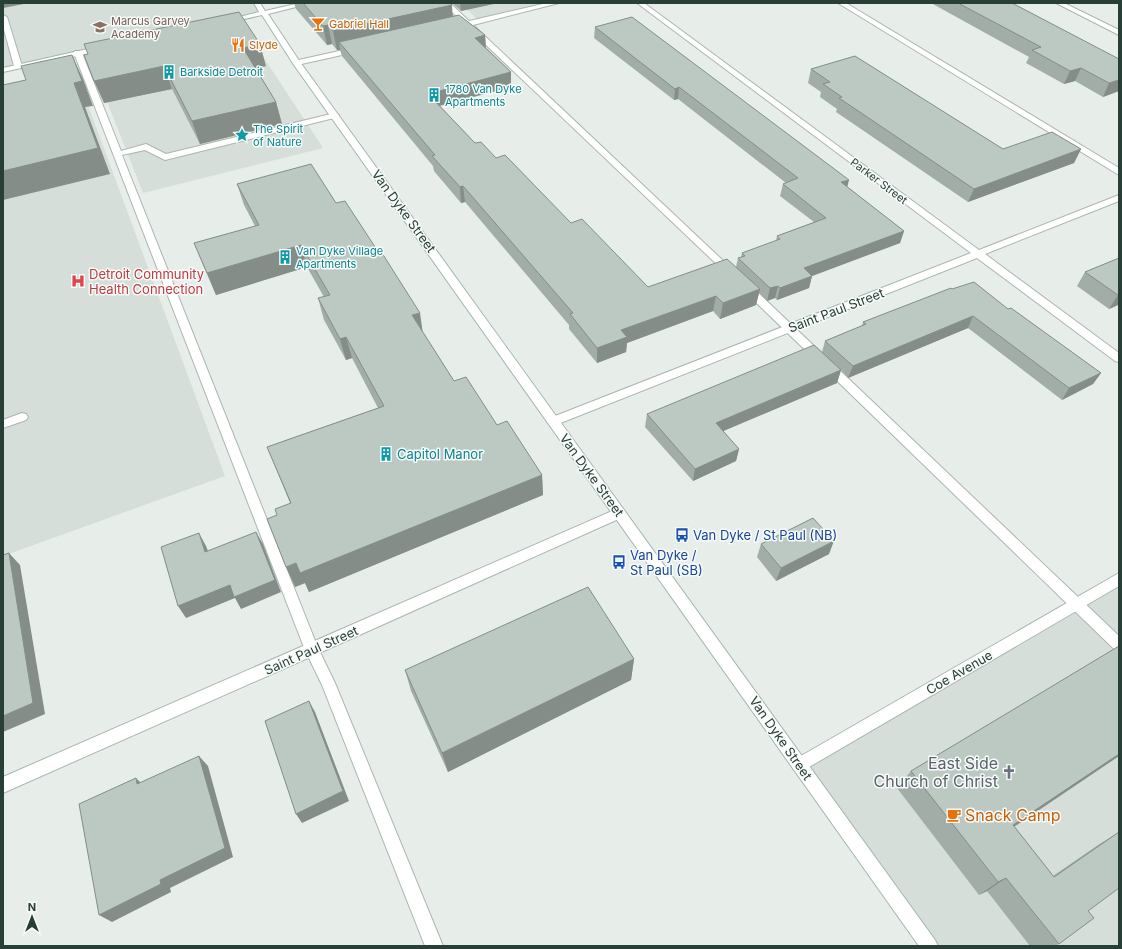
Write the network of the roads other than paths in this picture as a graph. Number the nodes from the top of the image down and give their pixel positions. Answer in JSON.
{"nodes":[{"id":1,"x":257,"y":3,"type":"edge"},
{"id":2,"x":309,"y":3,"type":"edge"},
{"id":3,"x":446,"y":3,"type":"edge"},
{"id":4,"x":556,"y":3,"type":"edge"},
{"id":5,"x":640,"y":3,"type":"edge"},
{"id":6,"x":841,"y":3,"type":"edge"},
{"id":7,"x":1059,"y":3,"type":"edge"},
{"id":8,"x":264,"y":13,"type":"junction"},
{"id":9,"x":4,"y":17,"type":"dead end"},
{"id":10,"x":218,"y":23,"type":"edge"},
{"id":11,"x":468,"y":23,"type":"junction"},
{"id":12,"x":453,"y":27,"type":"edge"},
{"id":13,"x":1119,"y":32,"type":"edge"},
{"id":14,"x":107,"y":47,"type":"edge"},
{"id":15,"x":364,"y":48,"type":"edge"},
{"id":16,"x":78,"y":53,"type":"junction"},
{"id":17,"x":297,"y":63,"type":"junction"},
{"id":18,"x":18,"y":66,"type":"junction"},
{"id":19,"x":3,"y":70,"type":"edge"},
{"id":20,"x":335,"y":115,"type":"junction"},
{"id":21,"x":118,"y":154,"type":"junction"},
{"id":22,"x":1119,"y":172,"type":"edge"},
{"id":23,"x":1119,"y":198,"type":"edge"},
{"id":24,"x":978,"y":254,"type":"junction"},
{"id":25,"x":789,"y":328,"type":"junction"},
{"id":26,"x":1119,"y":358,"type":"edge"},
{"id":27,"x":22,"y":417,"type":"dead end"},
{"id":28,"x":554,"y":421,"type":"junction"},
{"id":29,"x":3,"y":424,"type":"edge"},
{"id":30,"x":619,"y":513,"type":"junction"},
{"id":31,"x":1119,"y":579,"type":"edge"},
{"id":32,"x":1076,"y":604,"type":"junction"},
{"id":33,"x":1119,"y":645,"type":"edge"},
{"id":34,"x":312,"y":650,"type":"junction"},
{"id":35,"x":799,"y":765,"type":"junction"},
{"id":36,"x":3,"y":785,"type":"edge"},
{"id":37,"x":434,"y":946,"type":"edge"},
{"id":38,"x":928,"y":946,"type":"edge"}],
"edges":[{"from":1,"to":8,"type":"street","name":"Van Dyke Street"},
{"from":2,"to":8,"type":"street"},
{"from":3,"to":11,"type":"street"},
{"from":4,"to":11,"type":"street"},
{"from":5,"to":24,"type":"street","name":"Parker Street"},
{"from":6,"to":22,"type":"street"},
{"from":7,"to":13,"type":"street"},
{"from":8,"to":10,"type":"street"},
{"from":8,"to":17,"type":"street","name":"Van Dyke Street"},
{"from":9,"to":18,"type":"street"},
{"from":11,"to":12,"type":"street"},
{"from":11,"to":25,"type":"street"},
{"from":14,"to":16,"type":"street"},
{"from":15,"to":17,"type":"street"},
{"from":16,"to":18,"type":"street"},
{"from":16,"to":21,"type":"street"},
{"from":17,"to":20,"type":"street","name":"Van Dyke Street"},
{"from":18,"to":19,"type":"street"},
{"from":20,"to":21,"type":"street"},
{"from":20,"to":28,"type":"street","name":"Van Dyke Street"},
{"from":21,"to":34,"type":"street"},
{"from":23,"to":24,"type":"street","name":"Saint Paul Street"},
{"from":24,"to":25,"type":"street","name":"Saint Paul Street"},
{"from":24,"to":26,"type":"street","name":"Parker Street"},
{"from":25,"to":28,"type":"street","name":"Saint Paul Street"},
{"from":25,"to":32,"type":"street"},
{"from":27,"to":29,"type":"street"},
{"from":28,"to":30,"type":"street","name":"Van Dyke Street"},
{"from":30,"to":34,"type":"street","name":"Saint Paul Street"},
{"from":30,"to":35,"type":"street","name":"Van Dyke Street"},
{"from":31,"to":32,"type":"street","name":"Coe Avenue"},
{"from":32,"to":33,"type":"street"},
{"from":32,"to":35,"type":"street","name":"Coe Avenue"},
{"from":34,"to":36,"type":"street","name":"Saint Paul Street"},
{"from":34,"to":37,"type":"street"},
{"from":35,"to":38,"type":"street","name":"Van Dyke Street"}]}
